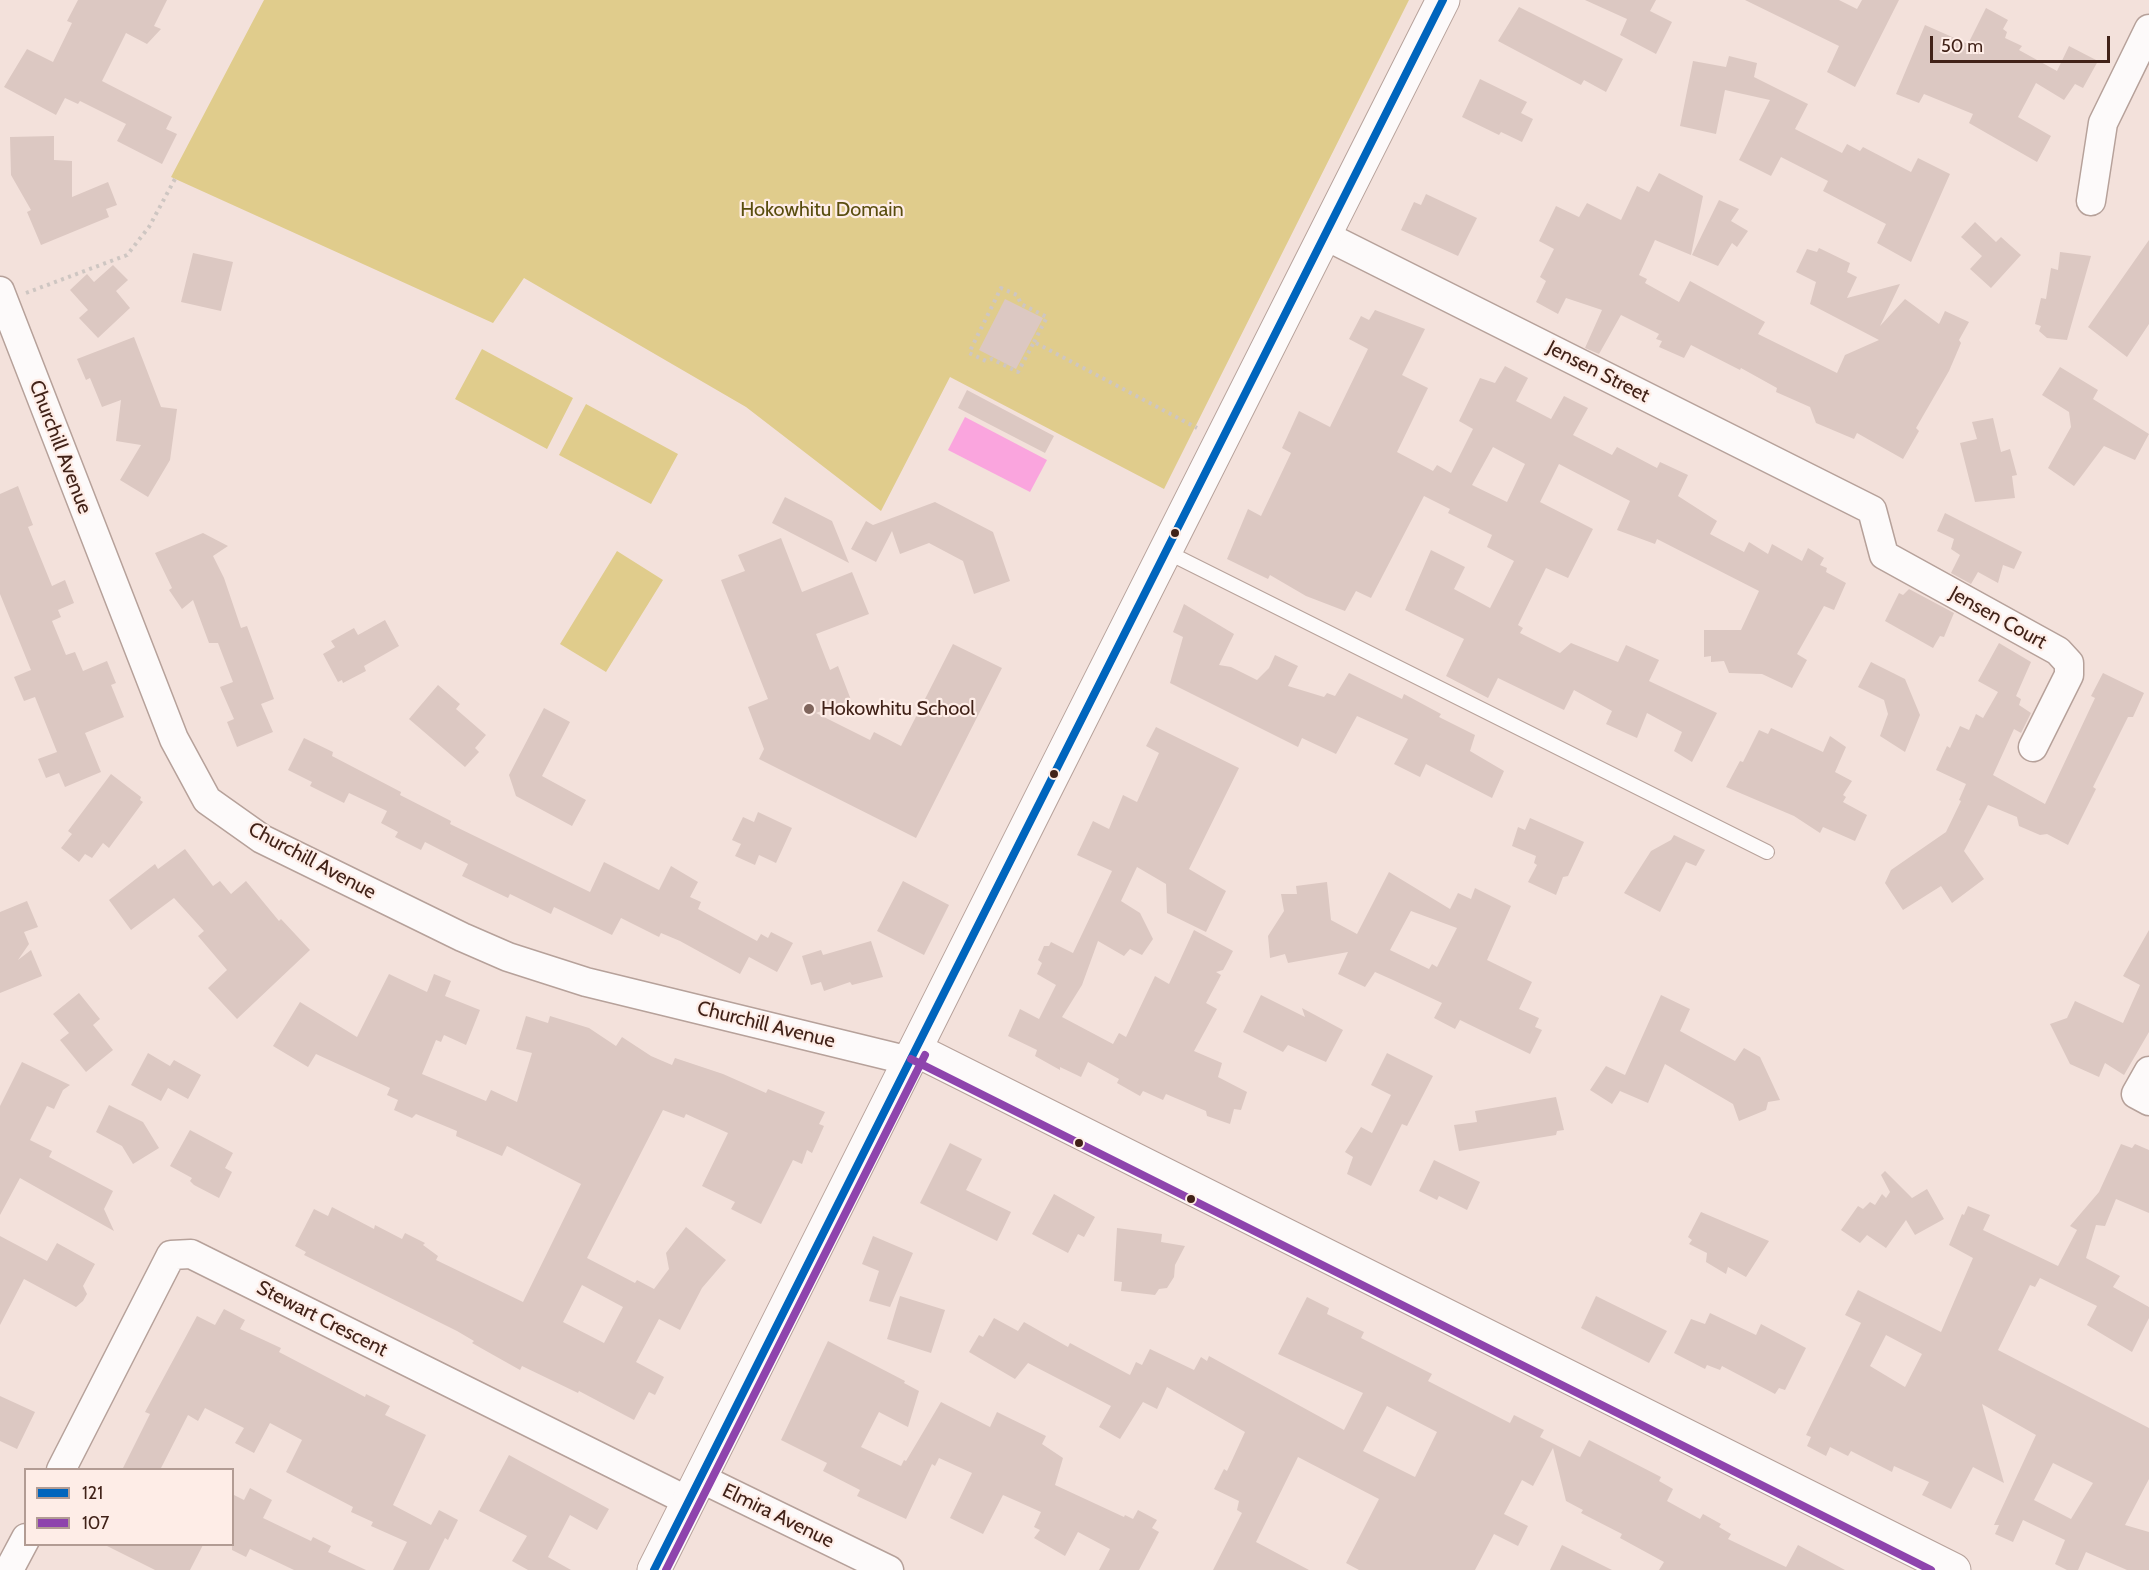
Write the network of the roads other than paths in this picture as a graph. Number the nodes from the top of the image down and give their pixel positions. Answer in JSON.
{"nodes":[{"id":1,"x":1443,"y":0,"type":"edge"},
{"id":2,"x":2149,"y":29,"type":"edge"},
{"id":3,"x":2091,"y":201,"type":"dead end"},
{"id":4,"x":1324,"y":235,"type":"junction"},
{"id":5,"x":2,"y":296,"type":"edge"},
{"id":6,"x":1872,"y":510,"type":"joint"},
{"id":7,"x":1165,"y":551,"type":"junction"},
{"id":8,"x":2033,"y":747,"type":"dead end"},
{"id":9,"x":1767,"y":852,"type":"dead end"},
{"id":10,"x":913,"y":1055,"type":"junction"},
{"id":11,"x":2149,"y":1071,"type":"edge"},
{"id":12,"x":2149,"y":1101,"type":"edge"},
{"id":13,"x":62,"y":1468,"type":"edge"},
{"id":14,"x":694,"y":1490,"type":"junction"},
{"id":15,"x":24,"y":1542,"type":"edge"},
{"id":16,"x":9,"y":1570,"type":"edge"},
{"id":17,"x":654,"y":1570,"type":"edge"},
{"id":18,"x":889,"y":1570,"type":"edge"},
{"id":19,"x":1954,"y":1570,"type":"edge"}],
"edges":[{"from":1,"to":4,"type":"main road"},
{"from":2,"to":3,"type":"street"},
{"from":4,"to":6,"type":"street","name":"Jensen Street"},
{"from":4,"to":7,"type":"main road"},
{"from":5,"to":10,"type":"street","name":"Churchill Avenue"},
{"from":6,"to":8,"type":"street","name":"Jensen Court"},
{"from":7,"to":9,"type":"lane"},
{"from":7,"to":10,"type":"main road"},
{"from":10,"to":14,"type":"main road"},
{"from":10,"to":19,"type":"main road"},
{"from":11,"to":12,"type":"street"},
{"from":13,"to":14,"type":"street","name":"Stewart Crescent"},
{"from":14,"to":17,"type":"main road"},
{"from":14,"to":18,"type":"street","name":"Elmira Avenue"},
{"from":15,"to":16,"type":"street"}]}
